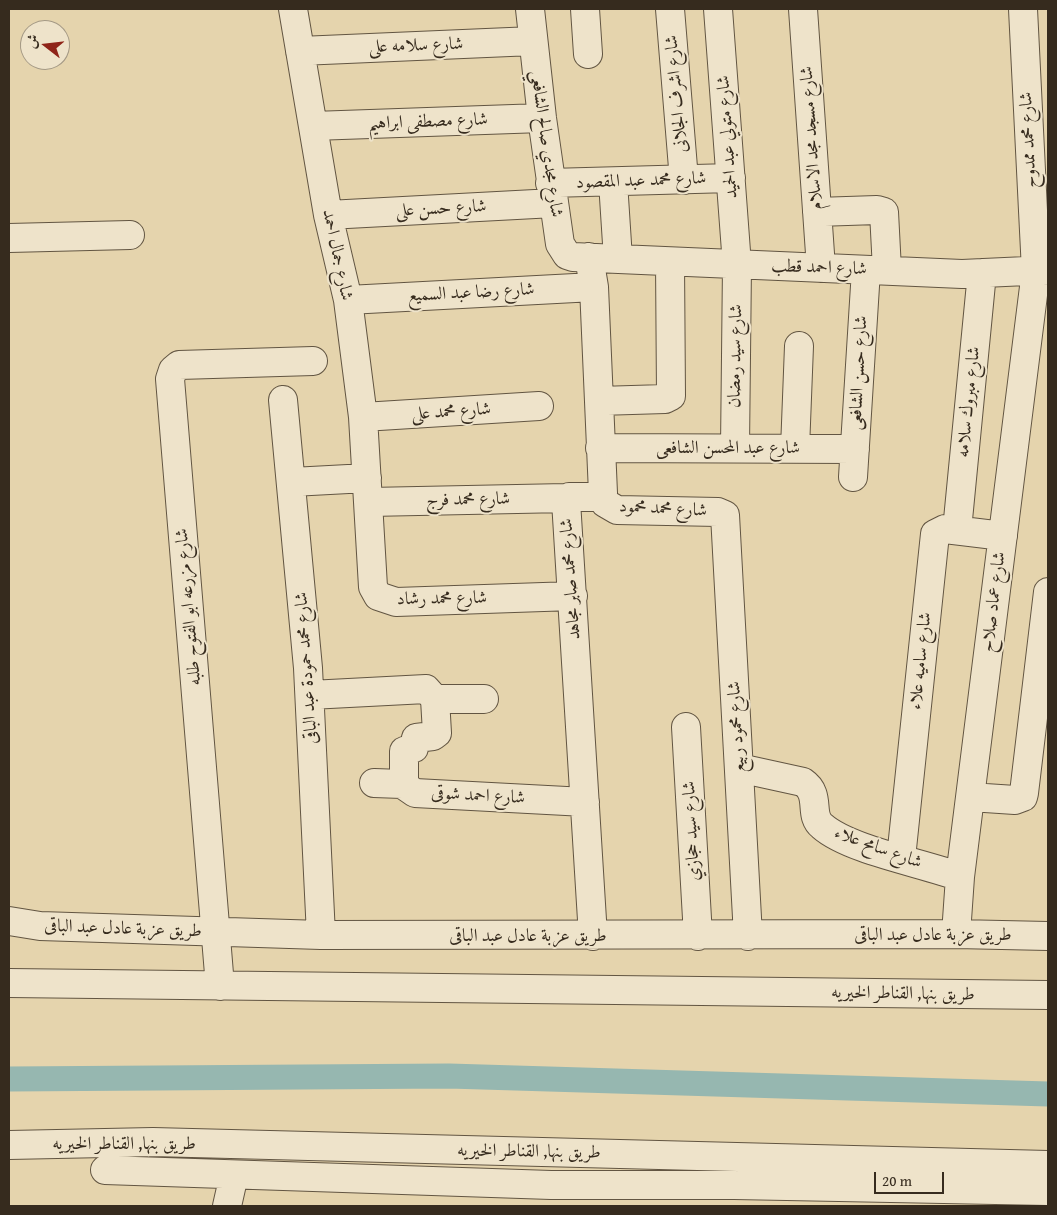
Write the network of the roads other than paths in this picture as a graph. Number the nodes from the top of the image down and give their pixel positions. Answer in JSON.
{"nodes":[{"id":1,"x":293,"y":9,"type":"edge"},
{"id":2,"x":530,"y":9,"type":"edge"},
{"id":3,"x":585,"y":9,"type":"edge"},
{"id":4,"x":670,"y":9,"type":"edge"},
{"id":5,"x":718,"y":9,"type":"edge"},
{"id":6,"x":803,"y":9,"type":"edge"},
{"id":7,"x":1023,"y":9,"type":"edge"},
{"id":8,"x":533,"y":41,"type":"junction"},
{"id":9,"x":300,"y":51,"type":"junction"},
{"id":10,"x":588,"y":54,"type":"dead end"},
{"id":11,"x":542,"y":118,"type":"junction"},
{"id":12,"x":313,"y":126,"type":"junction"},
{"id":13,"x":731,"y":178,"type":"junction"},
{"id":14,"x":684,"y":180,"type":"junction"},
{"id":15,"x":612,"y":182,"type":"junction"},
{"id":16,"x":552,"y":193,"type":"junction"},
{"id":17,"x":817,"y":212,"type":"junction"},
{"id":18,"x":328,"y":215,"type":"junction"},
{"id":19,"x":130,"y":235,"type":"dead end"},
{"id":20,"x":9,"y":238,"type":"edge"},
{"id":21,"x":589,"y":257,"type":"junction"},
{"id":22,"x":618,"y":259,"type":"junction"},
{"id":23,"x":670,"y":262,"type":"junction"},
{"id":24,"x":737,"y":265,"type":"junction"},
{"id":25,"x":821,"y":268,"type":"junction"},
{"id":26,"x":876,"y":270,"type":"junction"},
{"id":27,"x":1042,"y":271,"type":"edge"},
{"id":28,"x":982,"y":273,"type":"junction"},
{"id":29,"x":594,"y":287,"type":"junction"},
{"id":30,"x":348,"y":300,"type":"junction"},
{"id":31,"x":799,"y":346,"type":"dead end"},
{"id":32,"x":312,"y":362,"type":"dead end"},
{"id":33,"x":283,"y":400,"type":"dead end"},
{"id":34,"x":599,"y":401,"type":"junction"},
{"id":35,"x":539,"y":406,"type":"dead end"},
{"id":36,"x":363,"y":418,"type":"junction"},
{"id":37,"x":735,"y":447,"type":"junction"},
{"id":38,"x":600,"y":448,"type":"junction"},
{"id":39,"x":795,"y":448,"type":"junction"},
{"id":40,"x":855,"y":449,"type":"junction"},
{"id":41,"x":853,"y":477,"type":"dead end"},
{"id":42,"x":292,"y":482,"type":"junction"},
{"id":43,"x":368,"y":490,"type":"junction"},
{"id":44,"x":601,"y":496,"type":"junction"},
{"id":45,"x":566,"y":498,"type":"junction"},
{"id":46,"x":726,"y":519,"type":"joint"},
{"id":47,"x":957,"y":530,"type":"junction"},
{"id":48,"x":1002,"y":536,"type":"junction"},
{"id":49,"x":1048,"y":592,"type":"edge"},
{"id":50,"x":572,"y":596,"type":"junction"},
{"id":51,"x":310,"y":695,"type":"junction"},
{"id":52,"x":435,"y":699,"type":"junction"},
{"id":53,"x":484,"y":699,"type":"dead end"},
{"id":54,"x":686,"y":727,"type":"dead end"},
{"id":55,"x":739,"y":768,"type":"junction"},
{"id":56,"x":374,"y":783,"type":"dead end"},
{"id":57,"x":404,"y":784,"type":"junction"},
{"id":58,"x":970,"y":797,"type":"junction"},
{"id":59,"x":585,"y":802,"type":"junction"},
{"id":60,"x":900,"y":858,"type":"junction"},
{"id":61,"x":960,"y":877,"type":"junction"},
{"id":62,"x":9,"y":921,"type":"edge"},
{"id":63,"x":216,"y":932,"type":"junction"},
{"id":64,"x":956,"y":934,"type":"junction"},
{"id":65,"x":321,"y":935,"type":"junction"},
{"id":66,"x":593,"y":936,"type":"junction"},
{"id":67,"x":698,"y":936,"type":"junction"},
{"id":68,"x":748,"y":936,"type":"junction"},
{"id":69,"x":1048,"y":936,"type":"edge"},
{"id":70,"x":9,"y":983,"type":"edge"},
{"id":71,"x":220,"y":986,"type":"junction"},
{"id":72,"x":1048,"y":995,"type":"edge"},
{"id":73,"x":9,"y":1145,"type":"edge"},
{"id":74,"x":1048,"y":1165,"type":"edge"},
{"id":75,"x":105,"y":1170,"type":"dead end"},
{"id":76,"x":234,"y":1174,"type":"junction"},
{"id":77,"x":1048,"y":1192,"type":"edge"},
{"id":78,"x":718,"y":1196,"type":"edge"},
{"id":79,"x":227,"y":1206,"type":"edge"}],
"edges":[{"from":1,"to":9,"type":"street","name":"شارع جمال احمد"},
{"from":2,"to":8,"type":"street","name":"شارع مجدي صالح الشافعي"},
{"from":3,"to":10,"type":"street"},
{"from":4,"to":14,"type":"street","name":"شارع اشرف الجلانى"},
{"from":5,"to":13,"type":"street","name":"شارع متولي عبد الحميد"},
{"from":6,"to":17,"type":"street","name":"شارع مسجد مجد الاسلام"},
{"from":7,"to":27,"type":"street","name":"شارع محمد ممدوح"},
{"from":8,"to":9,"type":"street","name":"شارع سلامه على"},
{"from":8,"to":11,"type":"street","name":"شارع مجدي صالح الشافعي"},
{"from":9,"to":12,"type":"street","name":"شارع جمال احمد"},
{"from":11,"to":12,"type":"street","name":"شارع مصطفى ابراهيم"},
{"from":11,"to":16,"type":"street","name":"شارع مجدي صالح الشافعي"},
{"from":12,"to":18,"type":"street","name":"شارع جمال احمد"},
{"from":13,"to":14,"type":"street","name":"شارع محمد عبد المقصود"},
{"from":13,"to":24,"type":"street","name":"شارع متولي عبد الحميد"},
{"from":14,"to":15,"type":"street","name":"شارع محمد عبد المقصود"},
{"from":15,"to":16,"type":"street","name":"شارع محمد عبد المقصود"},
{"from":15,"to":22,"type":"street"},
{"from":16,"to":18,"type":"street","name":"شارع حسن على"},
{"from":16,"to":21,"type":"street","name":"شارع مجدي صالح الشافعي"},
{"from":17,"to":25,"type":"street","name":"شارع مسجد مجد الاسلام"},
{"from":17,"to":26,"type":"street","name":"شارع حسن الشافعى"},
{"from":18,"to":30,"type":"street","name":"شارع جمال احمد"},
{"from":19,"to":20,"type":"street"},
{"from":21,"to":22,"type":"street","name":"شارع احمد قطب"},
{"from":21,"to":29,"type":"street"},
{"from":22,"to":23,"type":"street","name":"شارع احمد قطب"},
{"from":23,"to":24,"type":"street","name":"شارع احمد قطب"},
{"from":23,"to":34,"type":"street"},
{"from":24,"to":25,"type":"street","name":"شارع احمد قطب"},
{"from":24,"to":37,"type":"street","name":"شارع سيد رمضان"},
{"from":25,"to":26,"type":"street","name":"شارع احمد قطب"},
{"from":26,"to":28,"type":"street","name":"شارع احمد قطب"},
{"from":26,"to":40,"type":"street","name":"شارع حسن الشافعى"},
{"from":27,"to":28,"type":"street","name":"شارع احمد قطب"},
{"from":27,"to":48,"type":"street","name":"شارع عماد صلاح"},
{"from":28,"to":47,"type":"street","name":"شارع مبروك سلامه"},
{"from":29,"to":30,"type":"street","name":"شارع رضا عبد السميع"},
{"from":29,"to":34,"type":"street"},
{"from":30,"to":36,"type":"street","name":"شارع جمال احمد"},
{"from":31,"to":39,"type":"street"},
{"from":32,"to":63,"type":"street","name":"شارع مزرعه ابو الفتوح طلبه"},
{"from":33,"to":42,"type":"street","name":"شارع محمد حمودة عبد الباقى"},
{"from":34,"to":38,"type":"street"},
{"from":35,"to":36,"type":"street","name":"شارع محمد على"},
{"from":36,"to":43,"type":"street","name":"شارع جمال احمد"},
{"from":37,"to":38,"type":"street","name":"شارع عبد المحسن الشافعى"},
{"from":37,"to":39,"type":"street","name":"شارع عبد المحسن الشافعى"},
{"from":38,"to":44,"type":"street"},
{"from":39,"to":40,"type":"street","name":"شارع عبد المحسن الشافعى"},
{"from":40,"to":41,"type":"street","name":"شارع حسن الشافعى"},
{"from":42,"to":43,"type":"street","name":"شارع محمد فرج"},
{"from":42,"to":51,"type":"street","name":"شارع محمد حمودة عبد الباقى"},
{"from":43,"to":45,"type":"street","name":"شارع محمد فرج"},
{"from":43,"to":50,"type":"street","name":"شارع محمد رشاد"},
{"from":44,"to":45,"type":"street","name":"شارع محمد صابر مجاهد"},
{"from":44,"to":46,"type":"street","name":"شارع محمد محمود"},
{"from":45,"to":50,"type":"street","name":"شارع محمد صابر مجاهد"},
{"from":46,"to":55,"type":"street","name":"شارع محمود ربيع"},
{"from":47,"to":48,"type":"street","name":"شارع ساميه علاء"},
{"from":47,"to":60,"type":"street","name":"شارع ساميه علاء"},
{"from":48,"to":58,"type":"street","name":"شارع عماد صلاح"},
{"from":49,"to":58,"type":"street"},
{"from":50,"to":59,"type":"street","name":"شارع محمد صابر مجاهد"},
{"from":51,"to":52,"type":"street"},
{"from":51,"to":65,"type":"street","name":"شارع محمد حمودة عبد الباقى"},
{"from":52,"to":53,"type":"street"},
{"from":52,"to":57,"type":"street"},
{"from":54,"to":67,"type":"street","name":"شارع سيد حجازي"},
{"from":55,"to":60,"type":"street","name":"شارع سامح علاء"},
{"from":55,"to":68,"type":"street","name":"شارع محمود ربيع"},
{"from":56,"to":57,"type":"street","name":"شارع احمد شوقى"},
{"from":57,"to":59,"type":"street","name":"شارع احمد شوقى"},
{"from":58,"to":61,"type":"street","name":"شارع عماد صلاح"},
{"from":59,"to":66,"type":"street","name":"شارع محمد صابر مجاهد"},
{"from":60,"to":61,"type":"street","name":"شارع سامح علاء"},
{"from":61,"to":64,"type":"street","name":"شارع عماد صلاح"},
{"from":62,"to":63,"type":"street","name":"طريق عزبة عادل عبد الباقى"},
{"from":63,"to":65,"type":"street","name":"طريق عزبة عادل عبد الباقى"},
{"from":63,"to":71,"type":"street","name":"شارع مزرعه ابو الفتوح طلبه"},
{"from":64,"to":68,"type":"street","name":"طريق عزبة عادل عبد الباقى"},
{"from":64,"to":69,"type":"street","name":"طريق عزبة عادل عبد الباقى"},
{"from":65,"to":66,"type":"street","name":"طريق عزبة عادل عبد الباقى"},
{"from":66,"to":67,"type":"street","name":"طريق عزبة عادل عبد الباقى"},
{"from":67,"to":68,"type":"street","name":"طريق عزبة عادل عبد الباقى"},
{"from":70,"to":71,"type":"street","name":"طريق بنها, القناطر الخيريه"},
{"from":71,"to":72,"type":"street","name":"طريق بنها, القناطر الخيريه"},
{"from":73,"to":74,"type":"street","name":"طريق بنها, القناطر الخيريه"},
{"from":75,"to":76,"type":"street"},
{"from":76,"to":78,"type":"street"},
{"from":76,"to":79,"type":"street"},
{"from":77,"to":78,"type":"street"}]}
